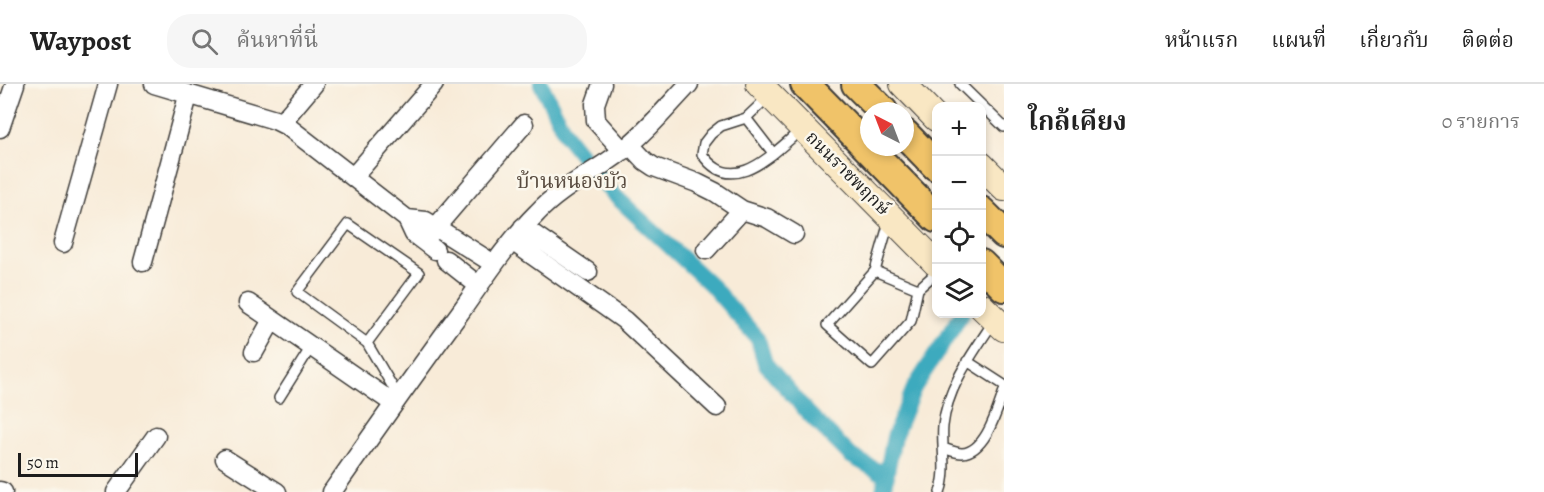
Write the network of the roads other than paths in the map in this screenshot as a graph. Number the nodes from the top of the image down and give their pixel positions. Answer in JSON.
{"nodes":[{"id":1,"x":15,"y":84,"type":"edge"},
{"id":2,"x":108,"y":84,"type":"edge"},
{"id":3,"x":154,"y":84,"type":"edge"},
{"id":4,"x":314,"y":84,"type":"edge"},
{"id":5,"x":434,"y":84,"type":"edge"},
{"id":6,"x":602,"y":84,"type":"edge"},
{"id":7,"x":689,"y":84,"type":"edge"},
{"id":8,"x":805,"y":84,"type":"edge"},
{"id":9,"x":856,"y":84,"type":"edge"},
{"id":10,"x":903,"y":84,"type":"edge"},
{"id":11,"x":960,"y":84,"type":"edge"},
{"id":12,"x":764,"y":90,"type":"edge"},
{"id":13,"x":188,"y":96,"type":"junction"},
{"id":14,"x":874,"y":102,"type":"edge"},
{"id":15,"x":932,"y":114,"type":"edge"},
{"id":16,"x":746,"y":118,"type":"junction"},
{"id":17,"x":281,"y":123,"type":"junction"},
{"id":18,"x":524,"y":124,"type":"dead end"},
{"id":19,"x":1004,"y":127,"type":"edge"},
{"id":20,"x":0,"y":128,"type":"edge"},
{"id":21,"x":802,"y":129,"type":"junction"},
{"id":22,"x":914,"y":143,"type":"edge"},
{"id":23,"x":620,"y":153,"type":"junction"},
{"id":24,"x":773,"y":153,"type":"junction"},
{"id":25,"x":932,"y":162,"type":"edge"},
{"id":26,"x":986,"y":170,"type":"edge"},
{"id":27,"x":354,"y":176,"type":"junction"},
{"id":28,"x":1003,"y":186,"type":"edge"},
{"id":29,"x":742,"y":210,"type":"junction"},
{"id":30,"x":932,"y":214,"type":"edge"},
{"id":31,"x":891,"y":216,"type":"junction"},
{"id":32,"x":986,"y":216,"type":"edge"},
{"id":33,"x":407,"y":219,"type":"junction"},
{"id":34,"x":438,"y":228,"type":"junction"},
{"id":35,"x":518,"y":234,"type":"junction"},
{"id":36,"x":794,"y":234,"type":"dead end"},
{"id":37,"x":1004,"y":234,"type":"edge"},
{"id":38,"x":63,"y":243,"type":"dead end"},
{"id":39,"x":435,"y":250,"type":"junction"},
{"id":40,"x":706,"y":250,"type":"dead end"},
{"id":41,"x":932,"y":259,"type":"edge"},
{"id":42,"x":143,"y":262,"type":"dead end"},
{"id":43,"x":494,"y":264,"type":"junction"},
{"id":44,"x":986,"y":269,"type":"edge"},
{"id":45,"x":875,"y":271,"type":"junction"},
{"id":46,"x":588,"y":272,"type":"dead end"},
{"id":47,"x":932,"y":277,"type":"edge"},
{"id":48,"x":479,"y":286,"type":"junction"},
{"id":49,"x":1004,"y":286,"type":"edge"},
{"id":50,"x":918,"y":289,"type":"junction"},
{"id":51,"x":248,"y":303,"type":"dead end"},
{"id":52,"x":994,"y":318,"type":"edge"},
{"id":53,"x":272,"y":320,"type":"junction"},
{"id":54,"x":367,"y":344,"type":"junction"},
{"id":55,"x":311,"y":347,"type":"junction"},
{"id":56,"x":254,"y":352,"type":"dead end"},
{"id":57,"x":967,"y":361,"type":"junction"},
{"id":58,"x":1004,"y":385,"type":"edge"},
{"id":59,"x":1004,"y":391,"type":"edge"},
{"id":60,"x":279,"y":398,"type":"dead end"},
{"id":61,"x":396,"y":400,"type":"junction"},
{"id":62,"x":717,"y":407,"type":"dead end"},
{"id":63,"x":156,"y":436,"type":"dead end"},
{"id":64,"x":943,"y":448,"type":"junction"},
{"id":65,"x":225,"y":459,"type":"dead end"},
{"id":66,"x":116,"y":492,"type":"edge"},
{"id":67,"x":277,"y":492,"type":"edge"},
{"id":68,"x":332,"y":492,"type":"edge"},
{"id":69,"x":940,"y":492,"type":"edge"}],
"edges":[{"from":1,"to":20,"type":"street"},
{"from":2,"to":38,"type":"street"},
{"from":3,"to":13,"type":"street"},
{"from":4,"to":17,"type":"street"},
{"from":5,"to":27,"type":"street"},
{"from":6,"to":23,"type":"street"},
{"from":7,"to":23,"type":"street"},
{"from":8,"to":30,"type":"main road","name":"ถนนราชพฤกษ์"},
{"from":9,"to":14,"type":"main road"},
{"from":10,"to":15,"type":"main road"},
{"from":11,"to":19,"type":"lane"},
{"from":12,"to":16,"type":"lane"},
{"from":12,"to":21,"type":"main road","name":"ถนนราชพฤกษ์"},
{"from":13,"to":17,"type":"street"},
{"from":13,"to":42,"type":"street"},
{"from":16,"to":24,"type":"lane"},
{"from":16,"to":24,"type":"lane"},
{"from":17,"to":27,"type":"street"},
{"from":18,"to":34,"type":"street"},
{"from":21,"to":24,"type":"lane"},
{"from":21,"to":31,"type":"main road","name":"ถนนราชพฤกษ์"},
{"from":22,"to":25,"type":"main road"},
{"from":23,"to":29,"type":"street"},
{"from":23,"to":35,"type":"street"},
{"from":26,"to":28,"type":"main road"},
{"from":27,"to":33,"type":"street"},
{"from":29,"to":36,"type":"street"},
{"from":29,"to":40,"type":"street"},
{"from":31,"to":41,"type":"main road","name":"ถนนราชพฤกษ์"},
{"from":31,"to":45,"type":"lane"},
{"from":32,"to":37,"type":"main road"},
{"from":33,"to":34,"type":"street"},
{"from":33,"to":39,"type":"street"},
{"from":34,"to":39,"type":"street"},
{"from":34,"to":43,"type":"street"},
{"from":35,"to":43,"type":"street"},
{"from":35,"to":46,"type":"street"},
{"from":35,"to":62,"type":"street"},
{"from":39,"to":48,"type":"street"},
{"from":43,"to":48,"type":"street"},
{"from":44,"to":49,"type":"main road"},
{"from":45,"to":50,"type":"lane"},
{"from":45,"to":50,"type":"lane"},
{"from":47,"to":50,"type":"lane"},
{"from":48,"to":61,"type":"street"},
{"from":51,"to":53,"type":"street"},
{"from":52,"to":57,"type":"lane"},
{"from":53,"to":55,"type":"street"},
{"from":53,"to":56,"type":"street"},
{"from":54,"to":54,"type":"lane"},
{"from":54,"to":61,"type":"lane"},
{"from":55,"to":60,"type":"lane"},
{"from":55,"to":61,"type":"street"},
{"from":57,"to":58,"type":"lane"},
{"from":57,"to":64,"type":"lane"},
{"from":59,"to":64,"type":"lane"},
{"from":61,"to":68,"type":"street"},
{"from":63,"to":66,"type":"street"},
{"from":64,"to":69,"type":"lane"},
{"from":65,"to":67,"type":"street"}]}
